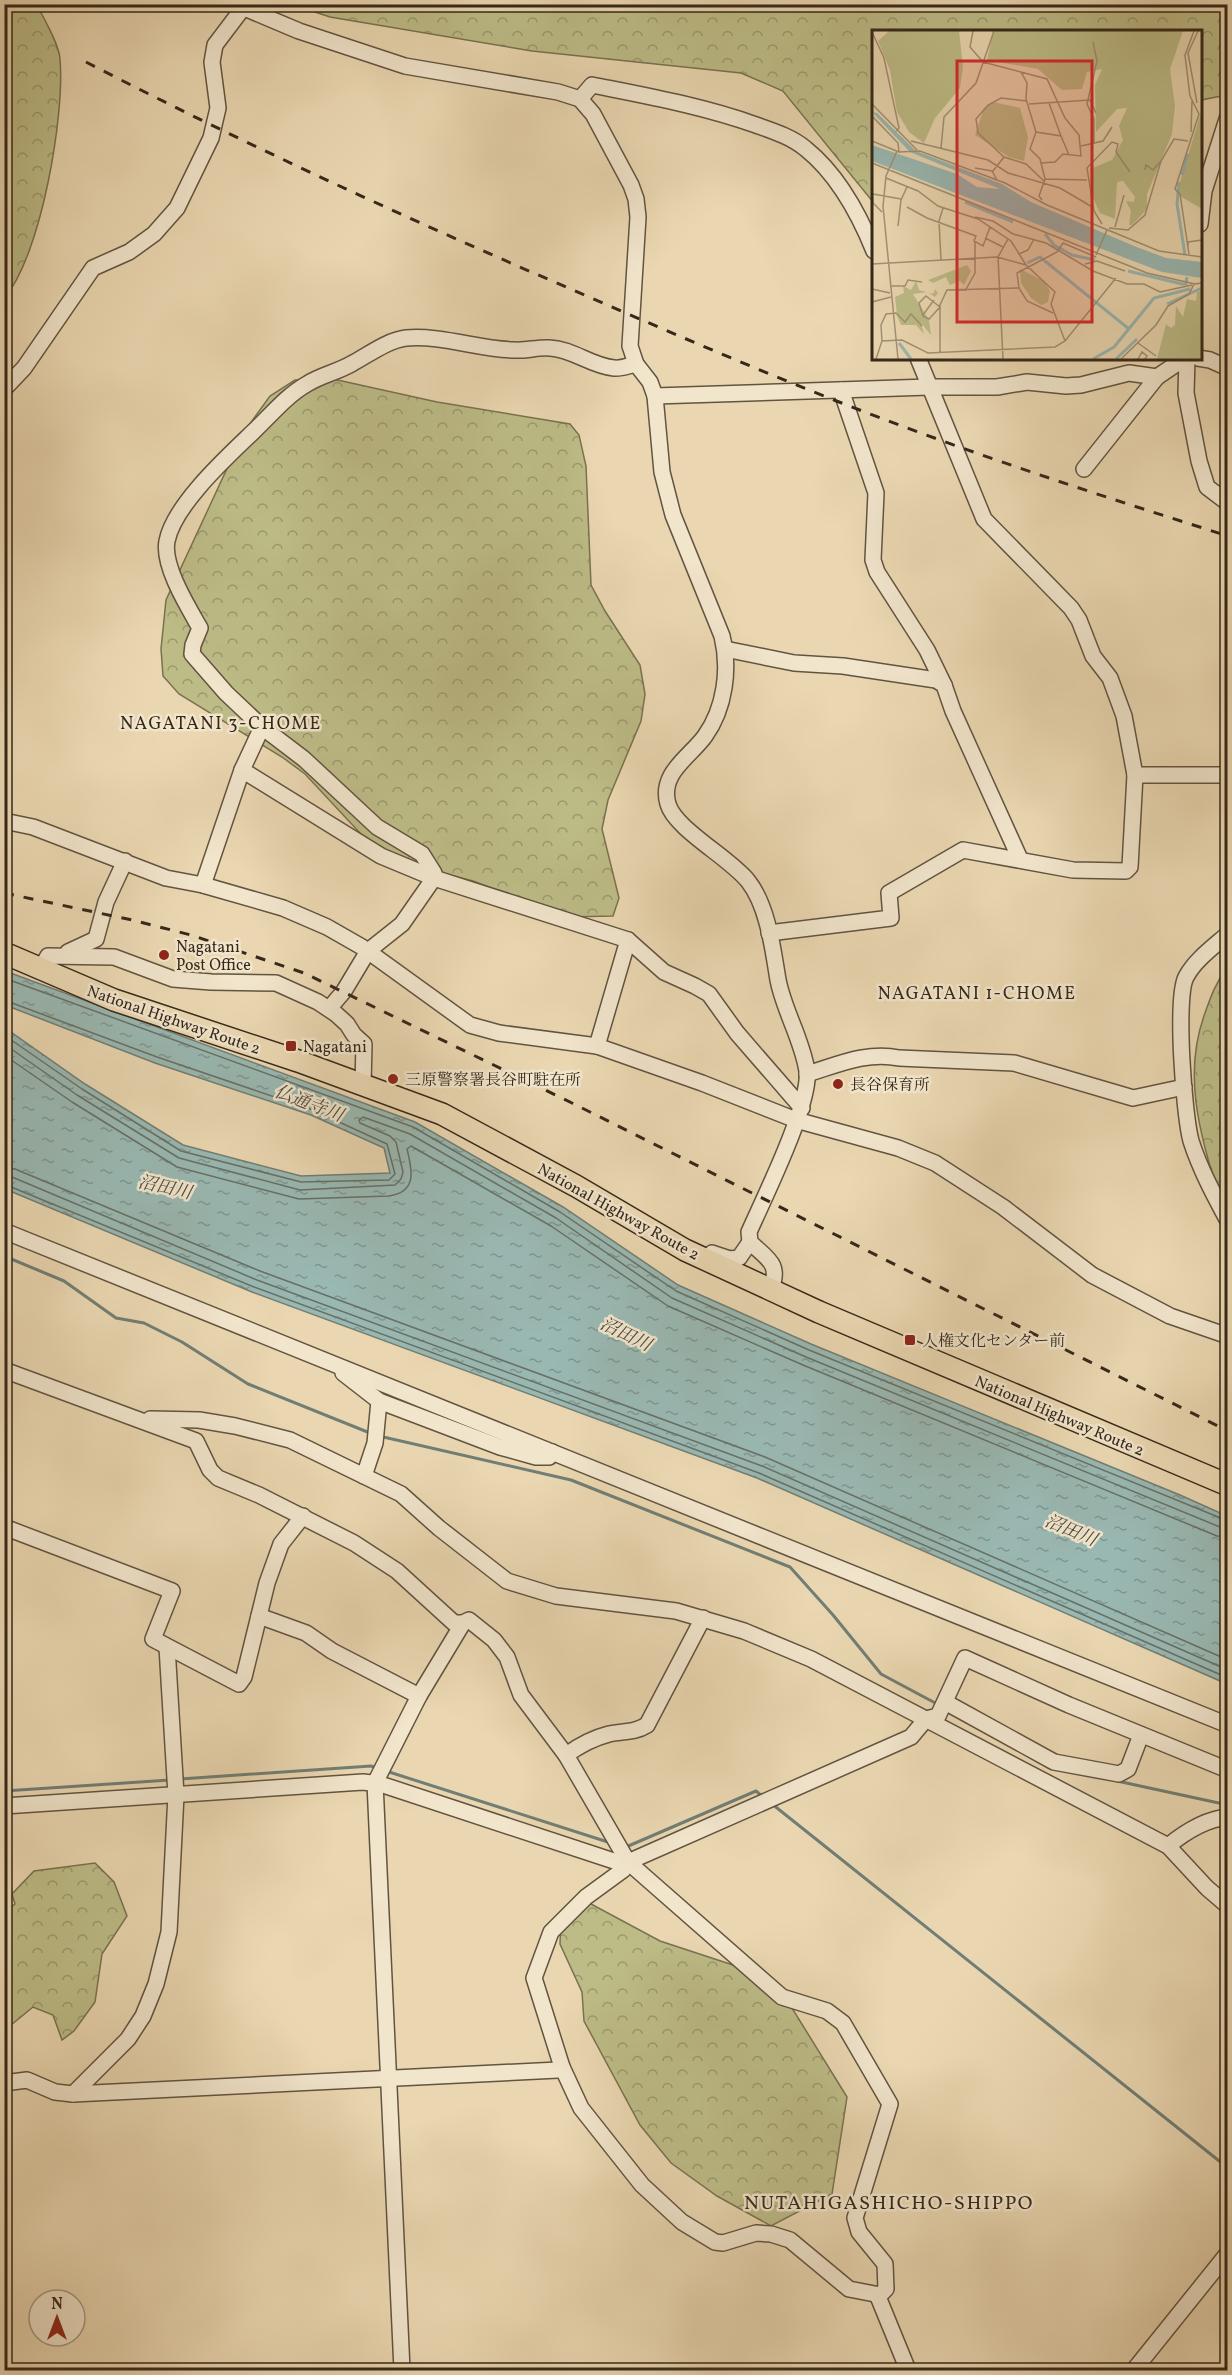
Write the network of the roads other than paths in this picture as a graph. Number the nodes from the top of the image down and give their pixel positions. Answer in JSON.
{"nodes":[{"id":1,"x":241,"y":6,"type":"edge"},
{"id":2,"x":580,"y":99,"type":"junction"},
{"id":3,"x":1227,"y":116,"type":"edge"},
{"id":4,"x":1202,"y":208,"type":"edge"},
{"id":5,"x":872,"y":249,"type":"edge"},
{"id":6,"x":1202,"y":359,"type":"edge"},
{"id":7,"x":919,"y":360,"type":"edge"},
{"id":8,"x":1183,"y":360,"type":"edge"},
{"id":9,"x":1186,"y":360,"type":"edge"},
{"id":10,"x":636,"y":364,"type":"junction"},
{"id":11,"x":1227,"y":368,"type":"edge"},
{"id":12,"x":1157,"y":377,"type":"junction"},
{"id":13,"x":929,"y":387,"type":"junction"},
{"id":14,"x":4,"y":389,"type":"edge"},
{"id":15,"x":841,"y":390,"type":"junction"},
{"id":16,"x":655,"y":396,"type":"junction"},
{"id":17,"x":1084,"y":469,"type":"dead end"},
{"id":18,"x":1227,"y":503,"type":"edge"},
{"id":19,"x":725,"y":649,"type":"junction"},
{"id":20,"x":944,"y":685,"type":"junction"},
{"id":21,"x":262,"y":726,"type":"junction"},
{"id":22,"x":242,"y":770,"type":"junction"},
{"id":23,"x":1135,"y":775,"type":"junction"},
{"id":24,"x":1227,"y":775,"type":"edge"},
{"id":25,"x":4,"y":821,"type":"edge"},
{"id":26,"x":1020,"y":859,"type":"junction"},
{"id":27,"x":125,"y":861,"type":"junction"},
{"id":28,"x":434,"y":878,"type":"junction"},
{"id":29,"x":203,"y":885,"type":"junction"},
{"id":30,"x":769,"y":933,"type":"junction"},
{"id":31,"x":1227,"y":934,"type":"edge"},
{"id":32,"x":628,"y":940,"type":"junction"},
{"id":33,"x":368,"y":951,"type":"junction"},
{"id":34,"x":4,"y":953,"type":"edge"},
{"id":35,"x":60,"y":956,"type":"junction"},
{"id":36,"x":40,"y":970,"type":"junction"},
{"id":37,"x":304,"y":996,"type":"junction"},
{"id":38,"x":333,"y":1004,"type":"junction"},
{"id":39,"x":347,"y":1024,"type":"junction"},
{"id":40,"x":597,"y":1046,"type":"junction"},
{"id":41,"x":807,"y":1074,"type":"junction"},
{"id":42,"x":363,"y":1085,"type":"junction"},
{"id":43,"x":1184,"y":1087,"type":"junction"},
{"id":44,"x":799,"y":1114,"type":"junction"},
{"id":45,"x":1227,"y":1221,"type":"edge"},
{"id":46,"x":4,"y":1231,"type":"edge"},
{"id":47,"x":655,"y":1232,"type":"junction"},
{"id":48,"x":750,"y":1242,"type":"junction"},
{"id":49,"x":771,"y":1289,"type":"junction"},
{"id":50,"x":1227,"y":1336,"type":"edge"},
{"id":51,"x":339,"y":1366,"type":"junction"},
{"id":52,"x":4,"y":1370,"type":"edge"},
{"id":53,"x":379,"y":1401,"type":"junction"},
{"id":54,"x":145,"y":1421,"type":"junction"},
{"id":55,"x":552,"y":1452,"type":"junction"},
{"id":56,"x":364,"y":1476,"type":"junction"},
{"id":57,"x":1227,"y":1485,"type":"edge"},
{"id":58,"x":303,"y":1516,"type":"junction"},
{"id":59,"x":4,"y":1527,"type":"edge"},
{"id":60,"x":259,"y":1616,"type":"junction"},
{"id":61,"x":703,"y":1618,"type":"junction"},
{"id":62,"x":463,"y":1623,"type":"junction"},
{"id":63,"x":167,"y":1647,"type":"junction"},
{"id":64,"x":418,"y":1696,"type":"junction"},
{"id":65,"x":936,"y":1712,"type":"junction"},
{"id":66,"x":1227,"y":1725,"type":"edge"},
{"id":67,"x":1141,"y":1735,"type":"junction"},
{"id":68,"x":566,"y":1755,"type":"junction"},
{"id":69,"x":1227,"y":1770,"type":"edge"},
{"id":70,"x":375,"y":1781,"type":"junction"},
{"id":71,"x":176,"y":1795,"type":"junction"},
{"id":72,"x":4,"y":1806,"type":"edge"},
{"id":73,"x":1227,"y":1817,"type":"edge"},
{"id":74,"x":1168,"y":1846,"type":"junction"},
{"id":75,"x":628,"y":1862,"type":"junction"},
{"id":76,"x":1227,"y":1906,"type":"edge"},
{"id":77,"x":562,"y":2067,"type":"junction"},
{"id":78,"x":388,"y":2080,"type":"junction"},
{"id":79,"x":4,"y":2083,"type":"edge"},
{"id":80,"x":73,"y":2094,"type":"junction"},
{"id":81,"x":1227,"y":2253,"type":"edge"},
{"id":82,"x":880,"y":2295,"type":"junction"},
{"id":83,"x":402,"y":2370,"type":"edge"},
{"id":84,"x":909,"y":2370,"type":"edge"},
{"id":85,"x":1134,"y":2370,"type":"edge"}],
"edges":[{"from":1,"to":2,"type":"street"},
{"from":1,"to":14,"type":"street"},
{"from":2,"to":5,"type":"street"},
{"from":2,"to":10,"type":"street"},
{"from":3,"to":4,"type":"street"},
{"from":6,"to":11,"type":"street"},
{"from":7,"to":13,"type":"street"},
{"from":8,"to":12,"type":"street"},
{"from":9,"to":18,"type":"street"},
{"from":10,"to":16,"type":"street"},
{"from":10,"to":21,"type":"street"},
{"from":12,"to":13,"type":"street"},
{"from":12,"to":17,"type":"street"},
{"from":13,"to":15,"type":"street"},
{"from":13,"to":23,"type":"street"},
{"from":15,"to":16,"type":"street"},
{"from":15,"to":20,"type":"street"},
{"from":16,"to":19,"type":"street"},
{"from":19,"to":20,"type":"street"},
{"from":19,"to":30,"type":"street"},
{"from":20,"to":26,"type":"street"},
{"from":21,"to":22,"type":"street"},
{"from":21,"to":28,"type":"street"},
{"from":22,"to":28,"type":"street"},
{"from":22,"to":29,"type":"street"},
{"from":23,"to":24,"type":"street"},
{"from":23,"to":26,"type":"street"},
{"from":25,"to":27,"type":"street"},
{"from":26,"to":30,"type":"street"},
{"from":27,"to":29,"type":"street"},
{"from":27,"to":35,"type":"street"},
{"from":28,"to":32,"type":"street"},
{"from":28,"to":33,"type":"street"},
{"from":29,"to":33,"type":"street"},
{"from":30,"to":41,"type":"street"},
{"from":31,"to":43,"type":"street"},
{"from":32,"to":40,"type":"street"},
{"from":32,"to":44,"type":"street"},
{"from":33,"to":38,"type":"street"},
{"from":33,"to":40,"type":"street"},
{"from":34,"to":36,"type":"highway","name":"National Highway Route 2"},
{"from":35,"to":36,"type":"street"},
{"from":35,"to":37,"type":"street"},
{"from":36,"to":42,"type":"highway","name":"National Highway Route 2"},
{"from":37,"to":38,"type":"street"},
{"from":37,"to":39,"type":"street"},
{"from":38,"to":39,"type":"street"},
{"from":39,"to":42,"type":"street"},
{"from":40,"to":44,"type":"street"},
{"from":41,"to":43,"type":"street"},
{"from":41,"to":44,"type":"street"},
{"from":42,"to":47,"type":"highway","name":"National Highway Route 2"},
{"from":43,"to":45,"type":"street"},
{"from":44,"to":48,"type":"street"},
{"from":44,"to":50,"type":"street"},
{"from":46,"to":51,"type":"street"},
{"from":47,"to":48,"type":"street"},
{"from":47,"to":49,"type":"highway","name":"National Highway Route 2"},
{"from":48,"to":49,"type":"street"},
{"from":49,"to":57,"type":"highway","name":"National Highway Route 2"},
{"from":51,"to":53,"type":"street"},
{"from":51,"to":55,"type":"street"},
{"from":52,"to":54,"type":"street"},
{"from":53,"to":55,"type":"street"},
{"from":53,"to":56,"type":"street"},
{"from":54,"to":56,"type":"street"},
{"from":54,"to":58,"type":"street"},
{"from":55,"to":66,"type":"street"},
{"from":56,"to":61,"type":"street"},
{"from":58,"to":60,"type":"street"},
{"from":58,"to":62,"type":"street"},
{"from":59,"to":63,"type":"street"},
{"from":60,"to":63,"type":"street"},
{"from":60,"to":64,"type":"street"},
{"from":61,"to":65,"type":"street"},
{"from":61,"to":68,"type":"street"},
{"from":62,"to":64,"type":"street"},
{"from":62,"to":68,"type":"street"},
{"from":63,"to":71,"type":"street"},
{"from":64,"to":70,"type":"street"},
{"from":65,"to":67,"type":"street"},
{"from":65,"to":67,"type":"street"},
{"from":65,"to":74,"type":"street"},
{"from":65,"to":75,"type":"street"},
{"from":67,"to":69,"type":"street"},
{"from":68,"to":75,"type":"street"},
{"from":70,"to":71,"type":"street"},
{"from":70,"to":75,"type":"street"},
{"from":70,"to":78,"type":"street"},
{"from":71,"to":72,"type":"street"},
{"from":71,"to":80,"type":"street"},
{"from":73,"to":74,"type":"street"},
{"from":74,"to":76,"type":"street"},
{"from":75,"to":77,"type":"street"},
{"from":75,"to":82,"type":"street"},
{"from":77,"to":78,"type":"street"},
{"from":77,"to":82,"type":"street"},
{"from":78,"to":80,"type":"street"},
{"from":78,"to":83,"type":"street"},
{"from":79,"to":80,"type":"street"},
{"from":81,"to":85,"type":"street"},
{"from":82,"to":84,"type":"street"}]}
